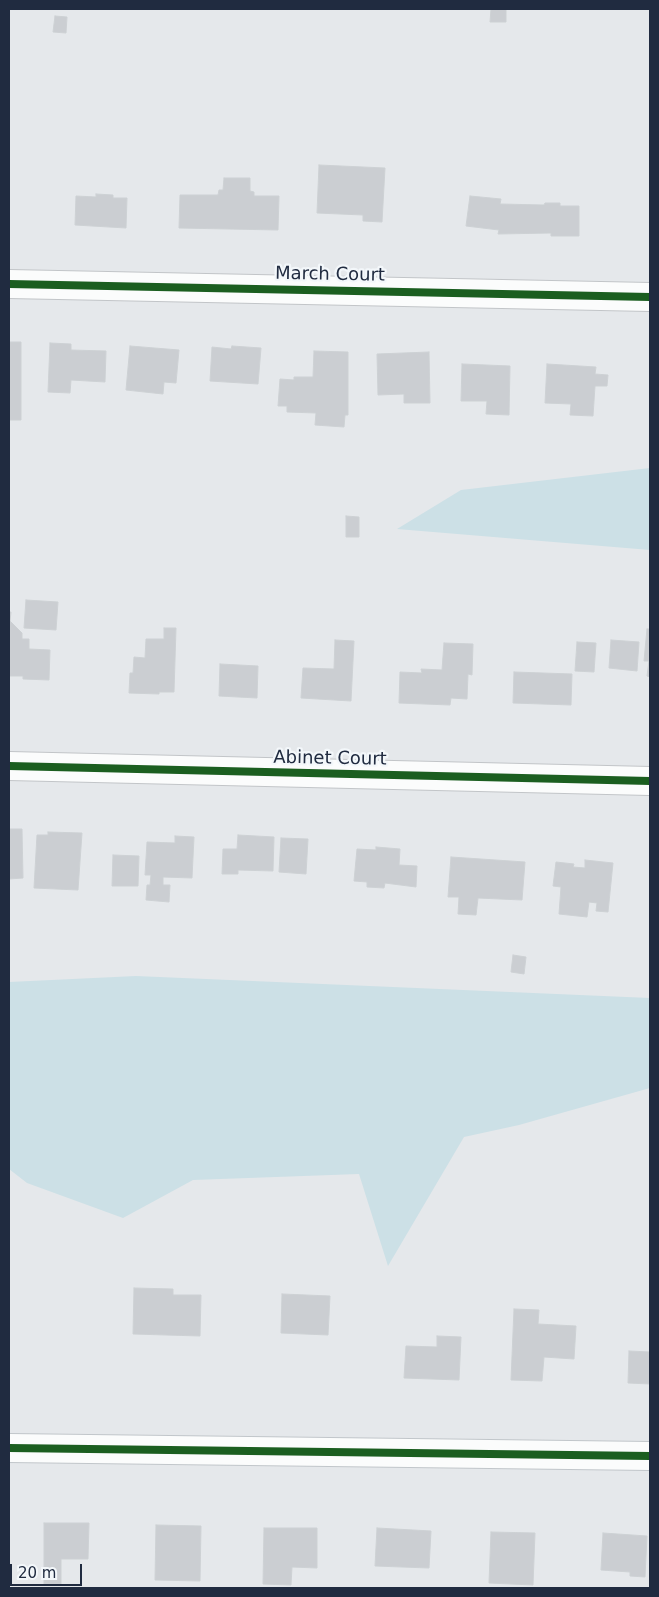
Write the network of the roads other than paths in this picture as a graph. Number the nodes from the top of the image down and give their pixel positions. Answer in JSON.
{"nodes":[{"id":1,"x":9,"y":284,"type":"edge"},
{"id":2,"x":650,"y":297,"type":"edge"},
{"id":3,"x":9,"y":766,"type":"edge"},
{"id":4,"x":650,"y":781,"type":"edge"},
{"id":5,"x":9,"y":1448,"type":"edge"},
{"id":6,"x":650,"y":1456,"type":"edge"}],
"edges":[{"from":1,"to":2,"type":"street","name":"March Court"},
{"from":3,"to":4,"type":"street","name":"Abinet Court"},
{"from":5,"to":6,"type":"street"}]}
